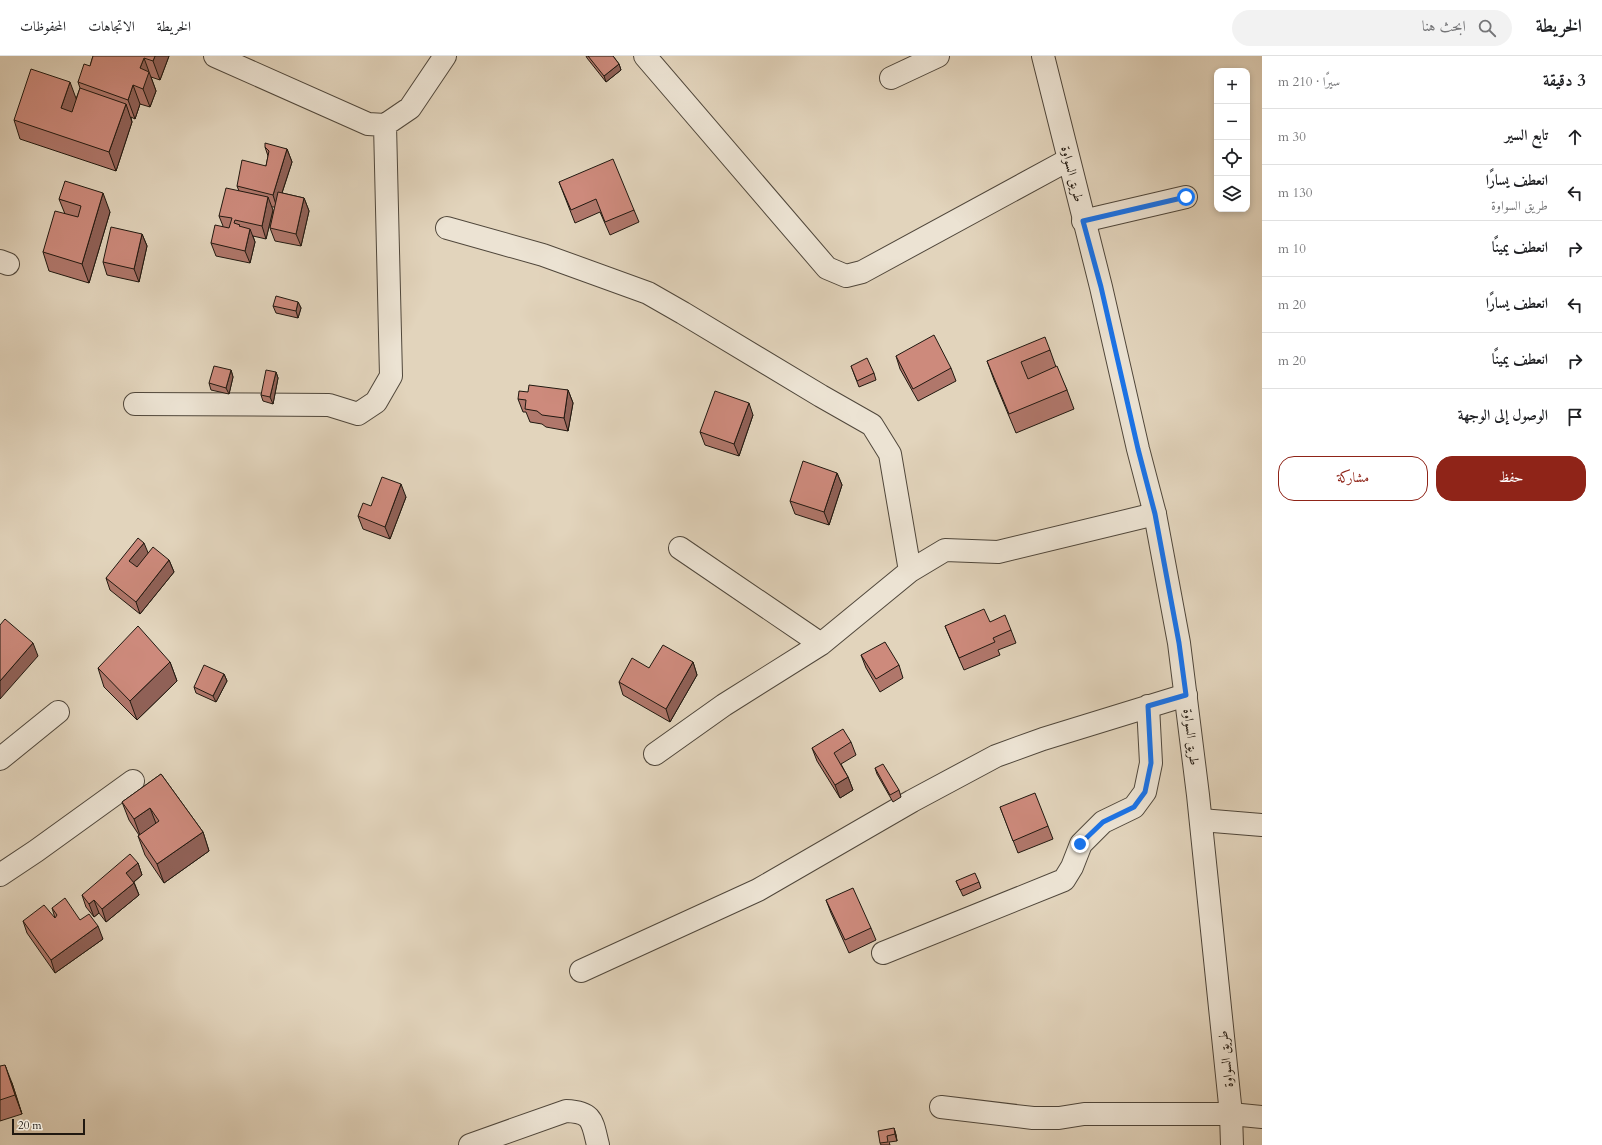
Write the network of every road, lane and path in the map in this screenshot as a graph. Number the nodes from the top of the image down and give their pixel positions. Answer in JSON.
{"nodes":[{"id":1,"x":215,"y":56,"type":"edge"},
{"id":2,"x":445,"y":56,"type":"edge"},
{"id":3,"x":645,"y":56,"type":"edge"},
{"id":4,"x":938,"y":56,"type":"edge"},
{"id":5,"x":1043,"y":56,"type":"edge"},
{"id":6,"x":890,"y":78,"type":"dead end"},
{"id":7,"x":385,"y":125,"type":"junction"},
{"id":8,"x":1068,"y":160,"type":"junction"},
{"id":9,"x":1186,"y":197,"type":"dead end"},
{"id":10,"x":1083,"y":221,"type":"junction"},
{"id":11,"x":447,"y":228,"type":"dead end"},
{"id":12,"x":134,"y":404,"type":"dead end"},
{"id":13,"x":1155,"y":514,"type":"junction"},
{"id":14,"x":680,"y":548,"type":"dead end"},
{"id":15,"x":910,"y":571,"type":"junction"},
{"id":16,"x":821,"y":644,"type":"junction"},
{"id":17,"x":1186,"y":695,"type":"junction"},
{"id":18,"x":1148,"y":706,"type":"junction"},
{"id":19,"x":58,"y":712,"type":"dead end"},
{"id":20,"x":655,"y":754,"type":"dead end"},
{"id":21,"x":0,"y":759,"type":"edge"},
{"id":22,"x":133,"y":781,"type":"dead end"},
{"id":23,"x":1201,"y":820,"type":"junction"},
{"id":24,"x":1262,"y":825,"type":"edge"},
{"id":25,"x":0,"y":875,"type":"edge"},
{"id":26,"x":883,"y":953,"type":"dead end"},
{"id":27,"x":581,"y":971,"type":"dead end"},
{"id":28,"x":941,"y":1107,"type":"dead end"},
{"id":29,"x":1231,"y":1114,"type":"junction"},
{"id":30,"x":1262,"y":1117,"type":"edge"},
{"id":31,"x":470,"y":1145,"type":"edge"},
{"id":32,"x":598,"y":1145,"type":"edge"},
{"id":33,"x":1232,"y":1145,"type":"edge"}],
"edges":[{"from":1,"to":7,"type":"street"},
{"from":2,"to":7,"type":"street"},
{"from":3,"to":8,"type":"street"},
{"from":4,"to":6,"type":"street"},
{"from":5,"to":8,"type":"street","name":"طريق السواوة"},
{"from":7,"to":12,"type":"street"},
{"from":8,"to":10,"type":"street","name":"طريق السواوة"},
{"from":9,"to":10,"type":"street"},
{"from":10,"to":13,"type":"street","name":"طريق السواوة"},
{"from":11,"to":15,"type":"street"},
{"from":13,"to":15,"type":"street"},
{"from":13,"to":17,"type":"street","name":"طريق السواوة"},
{"from":14,"to":16,"type":"street"},
{"from":15,"to":16,"type":"street"},
{"from":16,"to":20,"type":"street"},
{"from":17,"to":18,"type":"street"},
{"from":17,"to":23,"type":"street","name":"طريق السواوة"},
{"from":18,"to":26,"type":"street"},
{"from":18,"to":27,"type":"street"},
{"from":19,"to":21,"type":"street"},
{"from":22,"to":25,"type":"street"},
{"from":23,"to":24,"type":"street"},
{"from":23,"to":29,"type":"street","name":"طريق السواوة"},
{"from":28,"to":29,"type":"street"},
{"from":29,"to":30,"type":"street"},
{"from":29,"to":33,"type":"street","name":"طريق السواوة"},
{"from":31,"to":32,"type":"street"}]}
